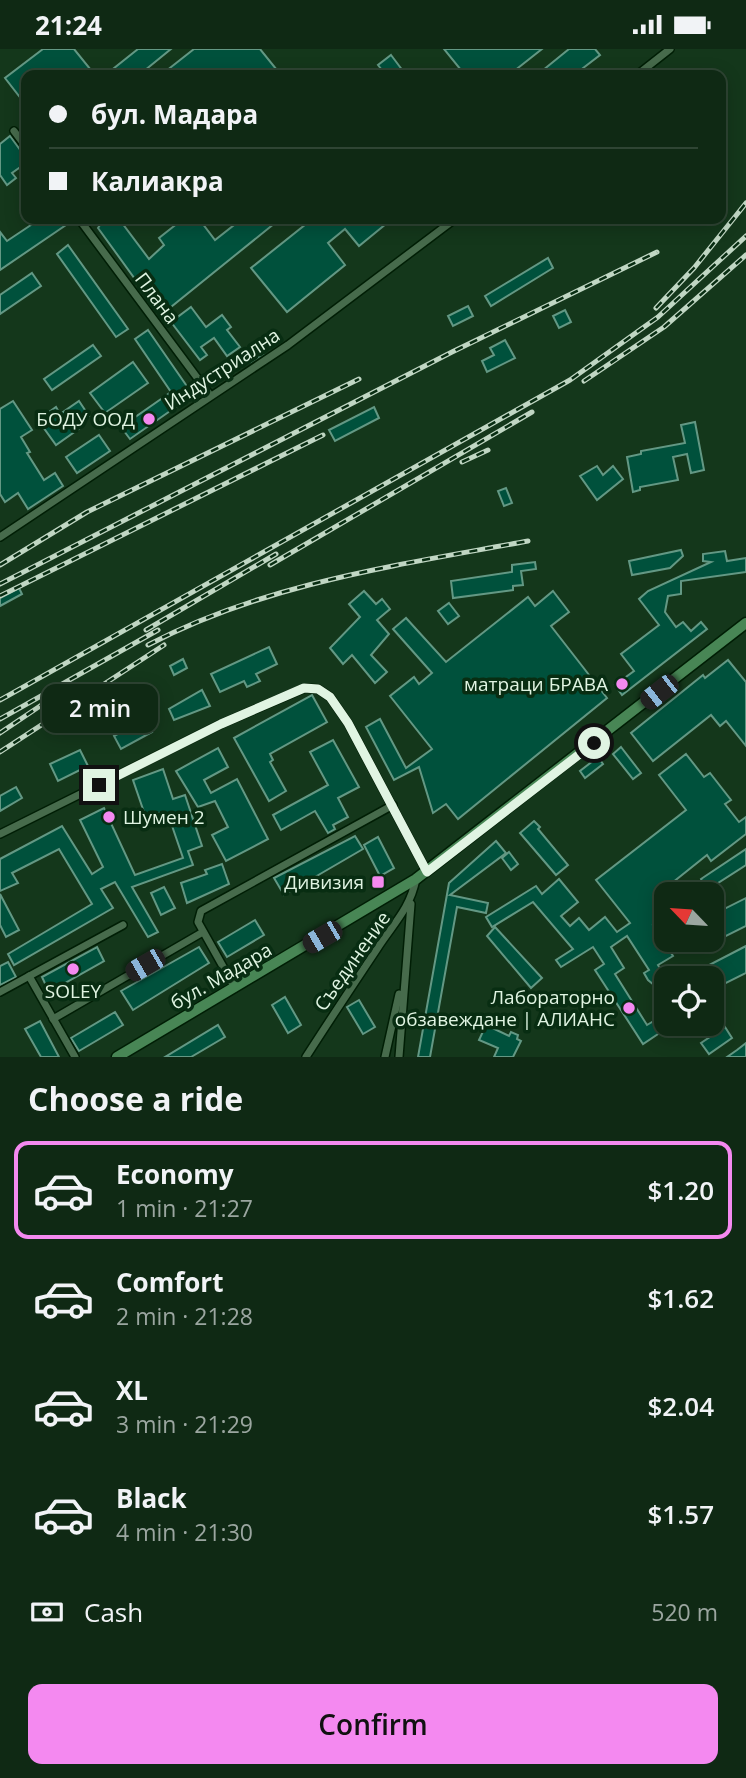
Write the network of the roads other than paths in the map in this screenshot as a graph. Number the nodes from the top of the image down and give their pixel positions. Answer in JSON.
{"nodes":[{"id":1,"x":670,"y":49,"type":"edge"},
{"id":2,"x":643,"y":70,"type":"edge"},
{"id":3,"x":15,"y":131,"type":"dead end"},
{"id":4,"x":21,"y":140,"type":"edge"},
{"id":5,"x":83,"y":224,"type":"edge"},
{"id":6,"x":448,"y":224,"type":"edge"},
{"id":7,"x":211,"y":395,"type":"junction"},
{"id":8,"x":0,"y":537,"type":"edge"},
{"id":9,"x":746,"y":623,"type":"edge"},
{"id":10,"x":393,"y":805,"type":"junction"},
{"id":11,"x":0,"y":834,"type":"edge"},
{"id":12,"x":427,"y":872,"type":"junction"},
{"id":13,"x":416,"y":879,"type":"junction"},
{"id":14,"x":412,"y":900,"type":"junction"},
{"id":15,"x":123,"y":925,"type":"dead end"},
{"id":16,"x":202,"y":932,"type":"junction"},
{"id":17,"x":403,"y":973,"type":"junction"},
{"id":18,"x":29,"y":976,"type":"junction"},
{"id":19,"x":235,"y":988,"type":"junction"},
{"id":20,"x":0,"y":992,"type":"edge"},
{"id":21,"x":53,"y":1019,"type":"junction"},
{"id":22,"x":75,"y":1057,"type":"edge"},
{"id":23,"x":117,"y":1057,"type":"edge"},
{"id":24,"x":306,"y":1057,"type":"edge"},
{"id":25,"x":385,"y":1057,"type":"edge"},
{"id":26,"x":399,"y":1057,"type":"edge"}],
"edges":[{"from":1,"to":2,"type":"street"},
{"from":3,"to":4,"type":"street"},
{"from":5,"to":7,"type":"street","name":"Плана"},
{"from":6,"to":7,"type":"street","name":"Индустриална"},
{"from":7,"to":8,"type":"street","name":"Индустриална"},
{"from":9,"to":12,"type":"main road","name":"бул. Мадара"},
{"from":10,"to":11,"type":"street"},
{"from":10,"to":12,"type":"street"},
{"from":10,"to":16,"type":"street"},
{"from":12,"to":13,"type":"main road","name":"бул. Мадара"},
{"from":13,"to":14,"type":"street","name":"Съединение"},
{"from":13,"to":19,"type":"main road","name":"бул. Мадара"},
{"from":14,"to":17,"type":"street"},
{"from":14,"to":24,"type":"street","name":"Съединение"},
{"from":15,"to":18,"type":"street"},
{"from":16,"to":19,"type":"street"},
{"from":16,"to":21,"type":"street"},
{"from":17,"to":25,"type":"street"},
{"from":17,"to":26,"type":"street"},
{"from":18,"to":20,"type":"street"},
{"from":18,"to":21,"type":"street"},
{"from":19,"to":23,"type":"main road","name":"бул. Мадара"},
{"from":21,"to":22,"type":"street"}]}
